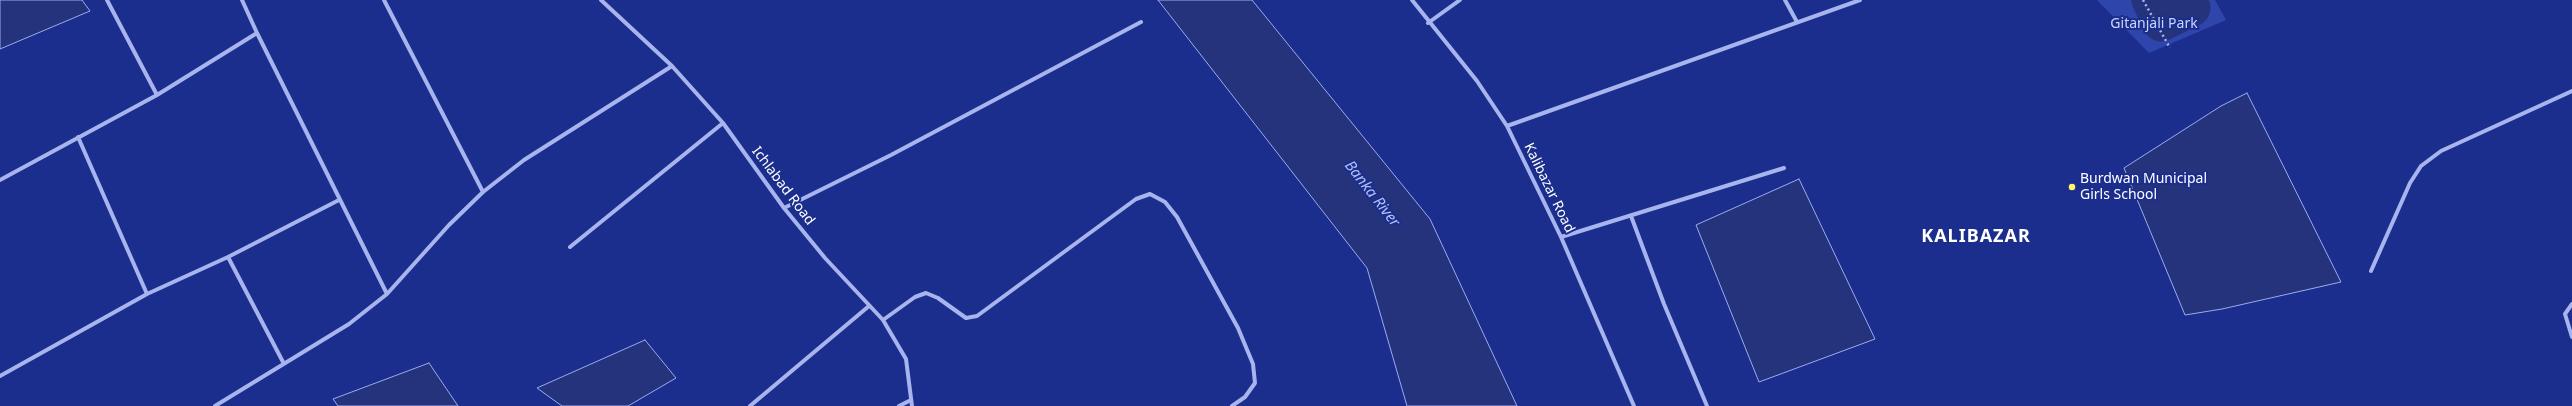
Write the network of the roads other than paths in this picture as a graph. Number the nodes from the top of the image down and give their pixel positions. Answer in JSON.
{"nodes":[{"id":1,"x":107,"y":0,"type":"edge"},
{"id":2,"x":242,"y":0,"type":"edge"},
{"id":3,"x":384,"y":0,"type":"edge"},
{"id":4,"x":601,"y":0,"type":"edge"},
{"id":5,"x":1412,"y":0,"type":"edge"},
{"id":6,"x":1460,"y":0,"type":"edge"},
{"id":7,"x":1785,"y":0,"type":"edge"},
{"id":8,"x":1860,"y":0,"type":"edge"},
{"id":9,"x":1141,"y":22,"type":"dead end"},
{"id":10,"x":1797,"y":22,"type":"junction"},
{"id":11,"x":1428,"y":23,"type":"junction"},
{"id":12,"x":257,"y":33,"type":"junction"},
{"id":13,"x":672,"y":66,"type":"junction"},
{"id":14,"x":2572,"y":91,"type":"edge"},
{"id":15,"x":157,"y":95,"type":"junction"},
{"id":16,"x":723,"y":123,"type":"junction"},
{"id":17,"x":1507,"y":126,"type":"junction"},
{"id":18,"x":78,"y":137,"type":"junction"},
{"id":19,"x":1784,"y":168,"type":"dead end"},
{"id":20,"x":0,"y":180,"type":"edge"},
{"id":21,"x":483,"y":192,"type":"junction"},
{"id":22,"x":339,"y":200,"type":"junction"},
{"id":23,"x":784,"y":208,"type":"junction"},
{"id":24,"x":1631,"y":216,"type":"junction"},
{"id":25,"x":1561,"y":238,"type":"junction"},
{"id":26,"x":570,"y":247,"type":"dead end"},
{"id":27,"x":228,"y":257,"type":"junction"},
{"id":28,"x":2371,"y":271,"type":"dead end"},
{"id":29,"x":147,"y":294,"type":"junction"},
{"id":30,"x":386,"y":294,"type":"junction"},
{"id":31,"x":2572,"y":304,"type":"edge"},
{"id":32,"x":869,"y":306,"type":"junction"},
{"id":33,"x":883,"y":320,"type":"junction"},
{"id":34,"x":2572,"y":337,"type":"edge"},
{"id":35,"x":283,"y":362,"type":"junction"},
{"id":36,"x":0,"y":376,"type":"edge"},
{"id":37,"x":912,"y":400,"type":"junction"},
{"id":38,"x":215,"y":406,"type":"edge"},
{"id":39,"x":750,"y":406,"type":"edge"},
{"id":40,"x":899,"y":406,"type":"edge"},
{"id":41,"x":912,"y":406,"type":"edge"},
{"id":42,"x":1232,"y":406,"type":"edge"},
{"id":43,"x":1634,"y":406,"type":"edge"},
{"id":44,"x":1707,"y":406,"type":"edge"}],
"edges":[{"from":1,"to":15,"type":"street"},
{"from":2,"to":12,"type":"street"},
{"from":3,"to":21,"type":"street"},
{"from":4,"to":13,"type":"street","name":"Ichlabad Road"},
{"from":5,"to":11,"type":"street","name":"Kalibazar Road"},
{"from":6,"to":11,"type":"street"},
{"from":7,"to":10,"type":"street"},
{"from":8,"to":10,"type":"street"},
{"from":9,"to":23,"type":"street"},
{"from":10,"to":17,"type":"street"},
{"from":11,"to":17,"type":"street","name":"Kalibazar Road"},
{"from":12,"to":15,"type":"street"},
{"from":12,"to":22,"type":"street"},
{"from":13,"to":16,"type":"street","name":"Ichlabad Road"},
{"from":13,"to":21,"type":"street"},
{"from":14,"to":28,"type":"street"},
{"from":15,"to":18,"type":"street"},
{"from":16,"to":23,"type":"street","name":"Ichlabad Road"},
{"from":16,"to":26,"type":"street"},
{"from":17,"to":25,"type":"street","name":"Kalibazar Road"},
{"from":18,"to":20,"type":"street"},
{"from":18,"to":29,"type":"street"},
{"from":19,"to":24,"type":"street"},
{"from":21,"to":30,"type":"street"},
{"from":22,"to":27,"type":"street"},
{"from":22,"to":30,"type":"street"},
{"from":23,"to":32,"type":"street","name":"Ichlabad Road"},
{"from":24,"to":25,"type":"street"},
{"from":24,"to":44,"type":"street"},
{"from":25,"to":43,"type":"street","name":"Kalibazar Road"},
{"from":27,"to":29,"type":"street"},
{"from":27,"to":35,"type":"street"},
{"from":29,"to":36,"type":"street"},
{"from":30,"to":35,"type":"street"},
{"from":31,"to":34,"type":"street"},
{"from":32,"to":33,"type":"street","name":"Ichlabad Road"},
{"from":32,"to":39,"type":"street"},
{"from":33,"to":37,"type":"street","name":"Ichlabad Road"},
{"from":33,"to":42,"type":"street"},
{"from":35,"to":38,"type":"street"},
{"from":37,"to":40,"type":"street"},
{"from":37,"to":41,"type":"street","name":"Ichlabad Road"}]}
